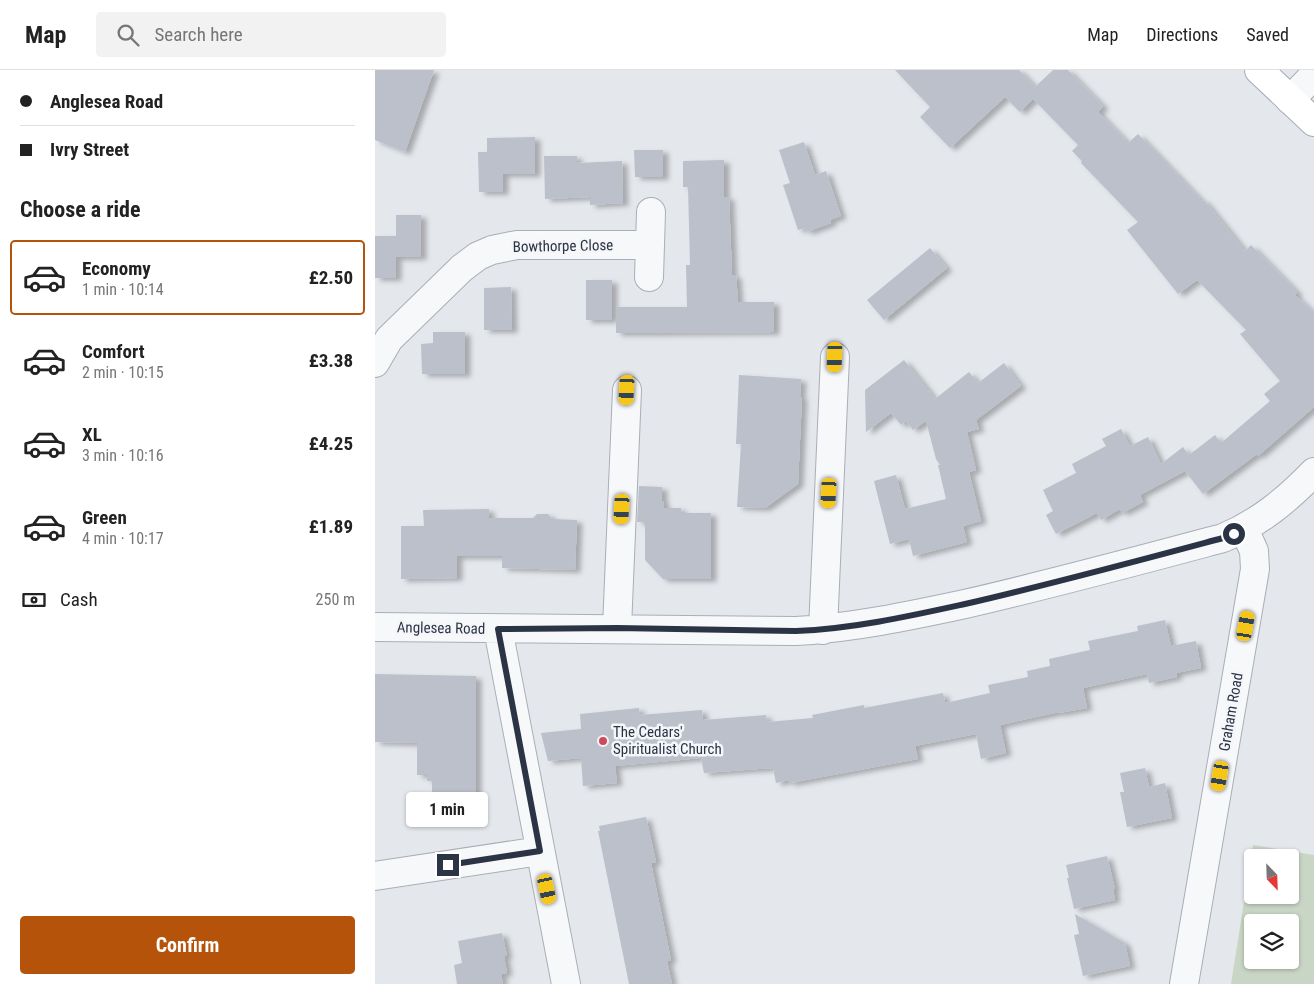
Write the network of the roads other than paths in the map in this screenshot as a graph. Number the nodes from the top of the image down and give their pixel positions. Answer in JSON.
{"nodes":[{"id":1,"x":1259,"y":70,"type":"edge"},
{"id":2,"x":1314,"y":75,"type":"edge"},
{"id":3,"x":1290,"y":100,"type":"junction"},
{"id":4,"x":1314,"y":122,"type":"edge"},
{"id":5,"x":651,"y":212,"type":"dead end"},
{"id":6,"x":650,"y":245,"type":"junction"},
{"id":7,"x":649,"y":277,"type":"dead end"},
{"id":8,"x":835,"y":357,"type":"dead end"},
{"id":9,"x":375,"y":363,"type":"edge"},
{"id":10,"x":627,"y":390,"type":"dead end"},
{"id":11,"x":1314,"y":472,"type":"edge"},
{"id":12,"x":1244,"y":529,"type":"junction"},
{"id":13,"x":375,"y":627,"type":"edge"},
{"id":14,"x":617,"y":628,"type":"junction"},
{"id":15,"x":498,"y":629,"type":"junction"},
{"id":16,"x":823,"y":630,"type":"junction"},
{"id":17,"x":540,"y":851,"type":"junction"},
{"id":18,"x":375,"y":876,"type":"edge"},
{"id":19,"x":566,"y":984,"type":"edge"},
{"id":20,"x":1184,"y":984,"type":"edge"}],
"edges":[{"from":1,"to":3,"type":"main road"},
{"from":2,"to":3,"type":"street"},
{"from":3,"to":4,"type":"main road"},
{"from":5,"to":6,"type":"street"},
{"from":6,"to":7,"type":"street"},
{"from":6,"to":9,"type":"street","name":"Bowthorpe Close"},
{"from":8,"to":16,"type":"street"},
{"from":10,"to":14,"type":"street"},
{"from":11,"to":12,"type":"street","name":"Anglesea Road"},
{"from":12,"to":16,"type":"street","name":"Anglesea Road"},
{"from":12,"to":20,"type":"street","name":"Graham Road"},
{"from":13,"to":15,"type":"street","name":"Anglesea Road"},
{"from":14,"to":15,"type":"street","name":"Anglesea Road"},
{"from":14,"to":16,"type":"street","name":"Anglesea Road"},
{"from":15,"to":17,"type":"street"},
{"from":17,"to":18,"type":"street"},
{"from":17,"to":19,"type":"street"}]}
